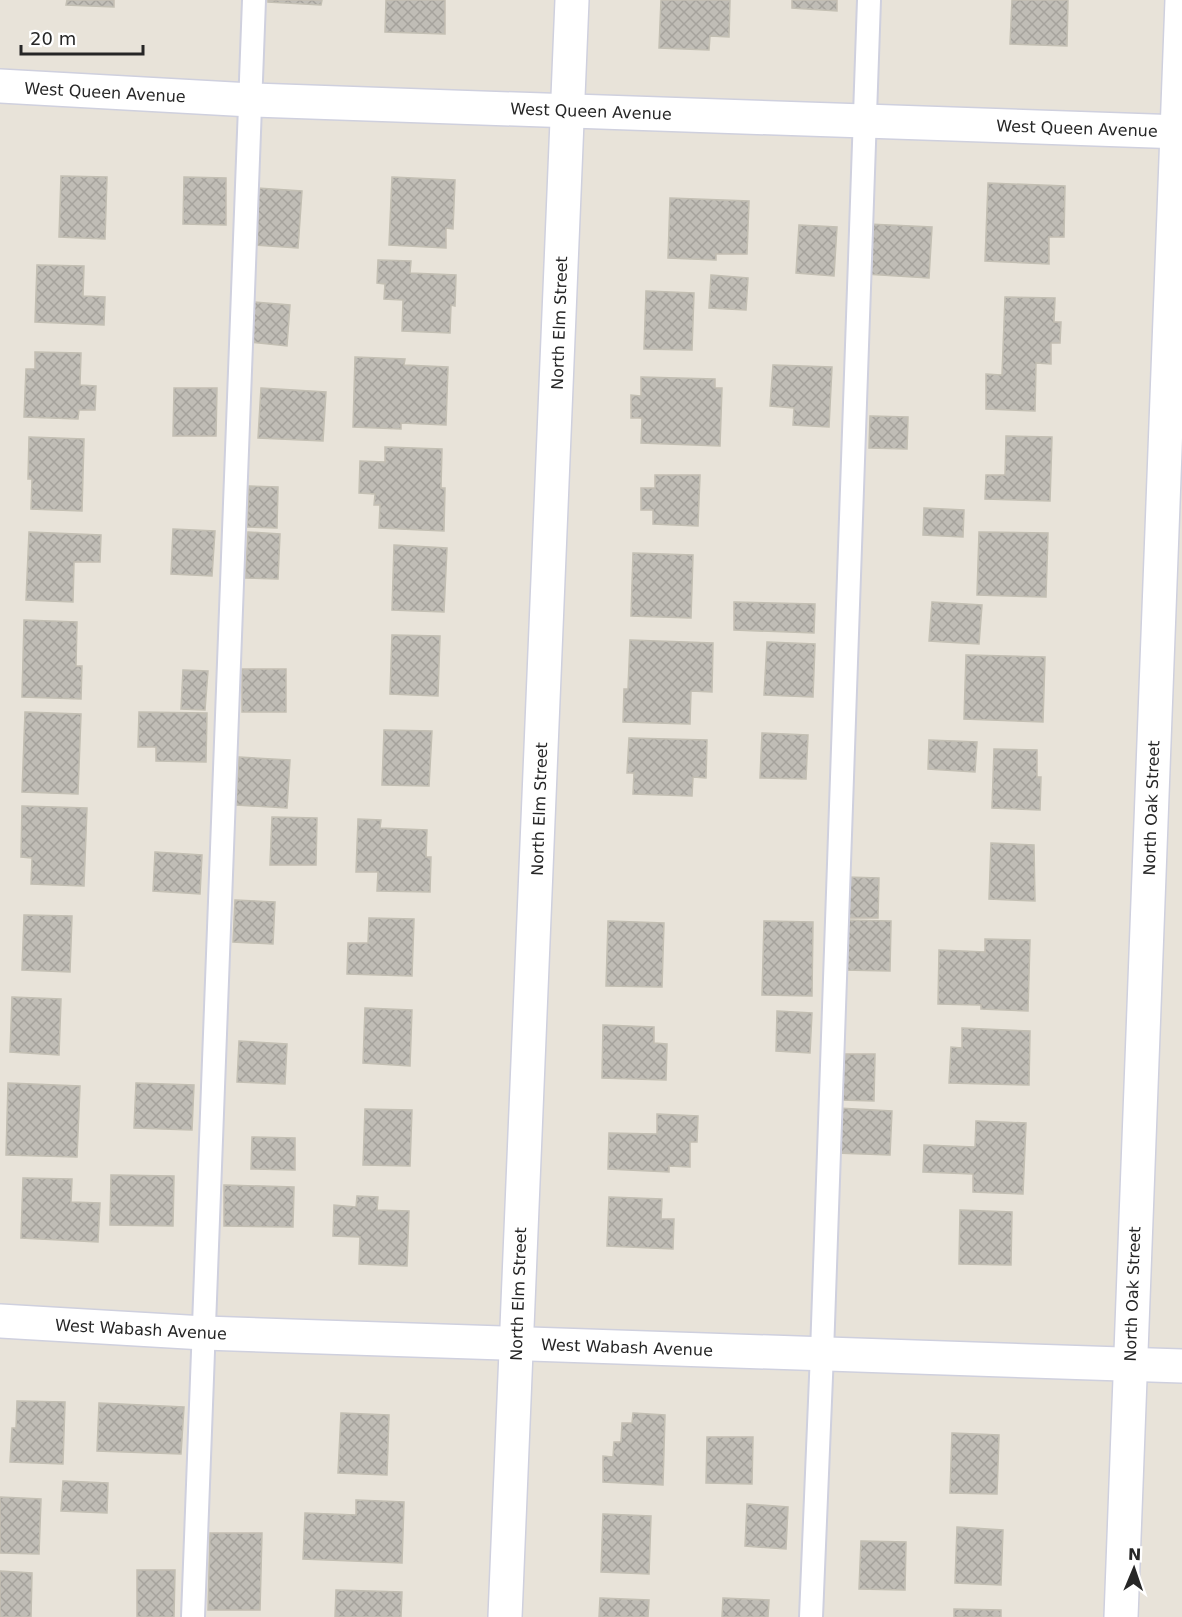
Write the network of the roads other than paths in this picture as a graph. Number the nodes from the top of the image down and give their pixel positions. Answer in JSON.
{"nodes":[{"id":1,"x":254,"y":0,"type":"edge"},
{"id":2,"x":572,"y":0,"type":"edge"},
{"id":3,"x":869,"y":0,"type":"edge"},
{"id":4,"x":1182,"y":0,"type":"edge"},
{"id":5,"x":0,"y":86,"type":"edge"},
{"id":6,"x":250,"y":99,"type":"junction"},
{"id":7,"x":568,"y":111,"type":"junction"},
{"id":8,"x":865,"y":121,"type":"junction"},
{"id":9,"x":1180,"y":132,"type":"edge"},
{"id":10,"x":0,"y":1320,"type":"edge"},
{"id":11,"x":204,"y":1333,"type":"junction"},
{"id":12,"x":516,"y":1343,"type":"junction"},
{"id":13,"x":822,"y":1353,"type":"junction"},
{"id":14,"x":1129,"y":1364,"type":"junction"},
{"id":15,"x":1182,"y":1366,"type":"edge"},
{"id":16,"x":193,"y":1617,"type":"edge"},
{"id":17,"x":505,"y":1617,"type":"edge"},
{"id":18,"x":811,"y":1617,"type":"edge"},
{"id":19,"x":1121,"y":1617,"type":"edge"}],
"edges":[{"from":1,"to":6,"type":"lane"},
{"from":2,"to":7,"type":"street","name":"North Elm Street"},
{"from":3,"to":8,"type":"lane"},
{"from":4,"to":9,"type":"street","name":"North Oak Street"},
{"from":5,"to":6,"type":"street","name":"West Queen Avenue"},
{"from":6,"to":7,"type":"street","name":"West Queen Avenue"},
{"from":6,"to":11,"type":"lane"},
{"from":7,"to":8,"type":"street","name":"West Queen Avenue"},
{"from":7,"to":12,"type":"street","name":"North Elm Street"},
{"from":8,"to":9,"type":"street","name":"West Queen Avenue"},
{"from":8,"to":13,"type":"lane"},
{"from":9,"to":14,"type":"street","name":"North Oak Street"},
{"from":10,"to":11,"type":"street","name":"West Wabash Avenue"},
{"from":11,"to":12,"type":"street","name":"West Wabash Avenue"},
{"from":11,"to":16,"type":"lane"},
{"from":12,"to":13,"type":"street","name":"West Wabash Avenue"},
{"from":12,"to":17,"type":"street","name":"North Elm Street"},
{"from":13,"to":14,"type":"street","name":"West Wabash Avenue"},
{"from":13,"to":18,"type":"lane"},
{"from":14,"to":15,"type":"street","name":"West Wabash Avenue"},
{"from":14,"to":19,"type":"street","name":"North Oak Street"}]}
